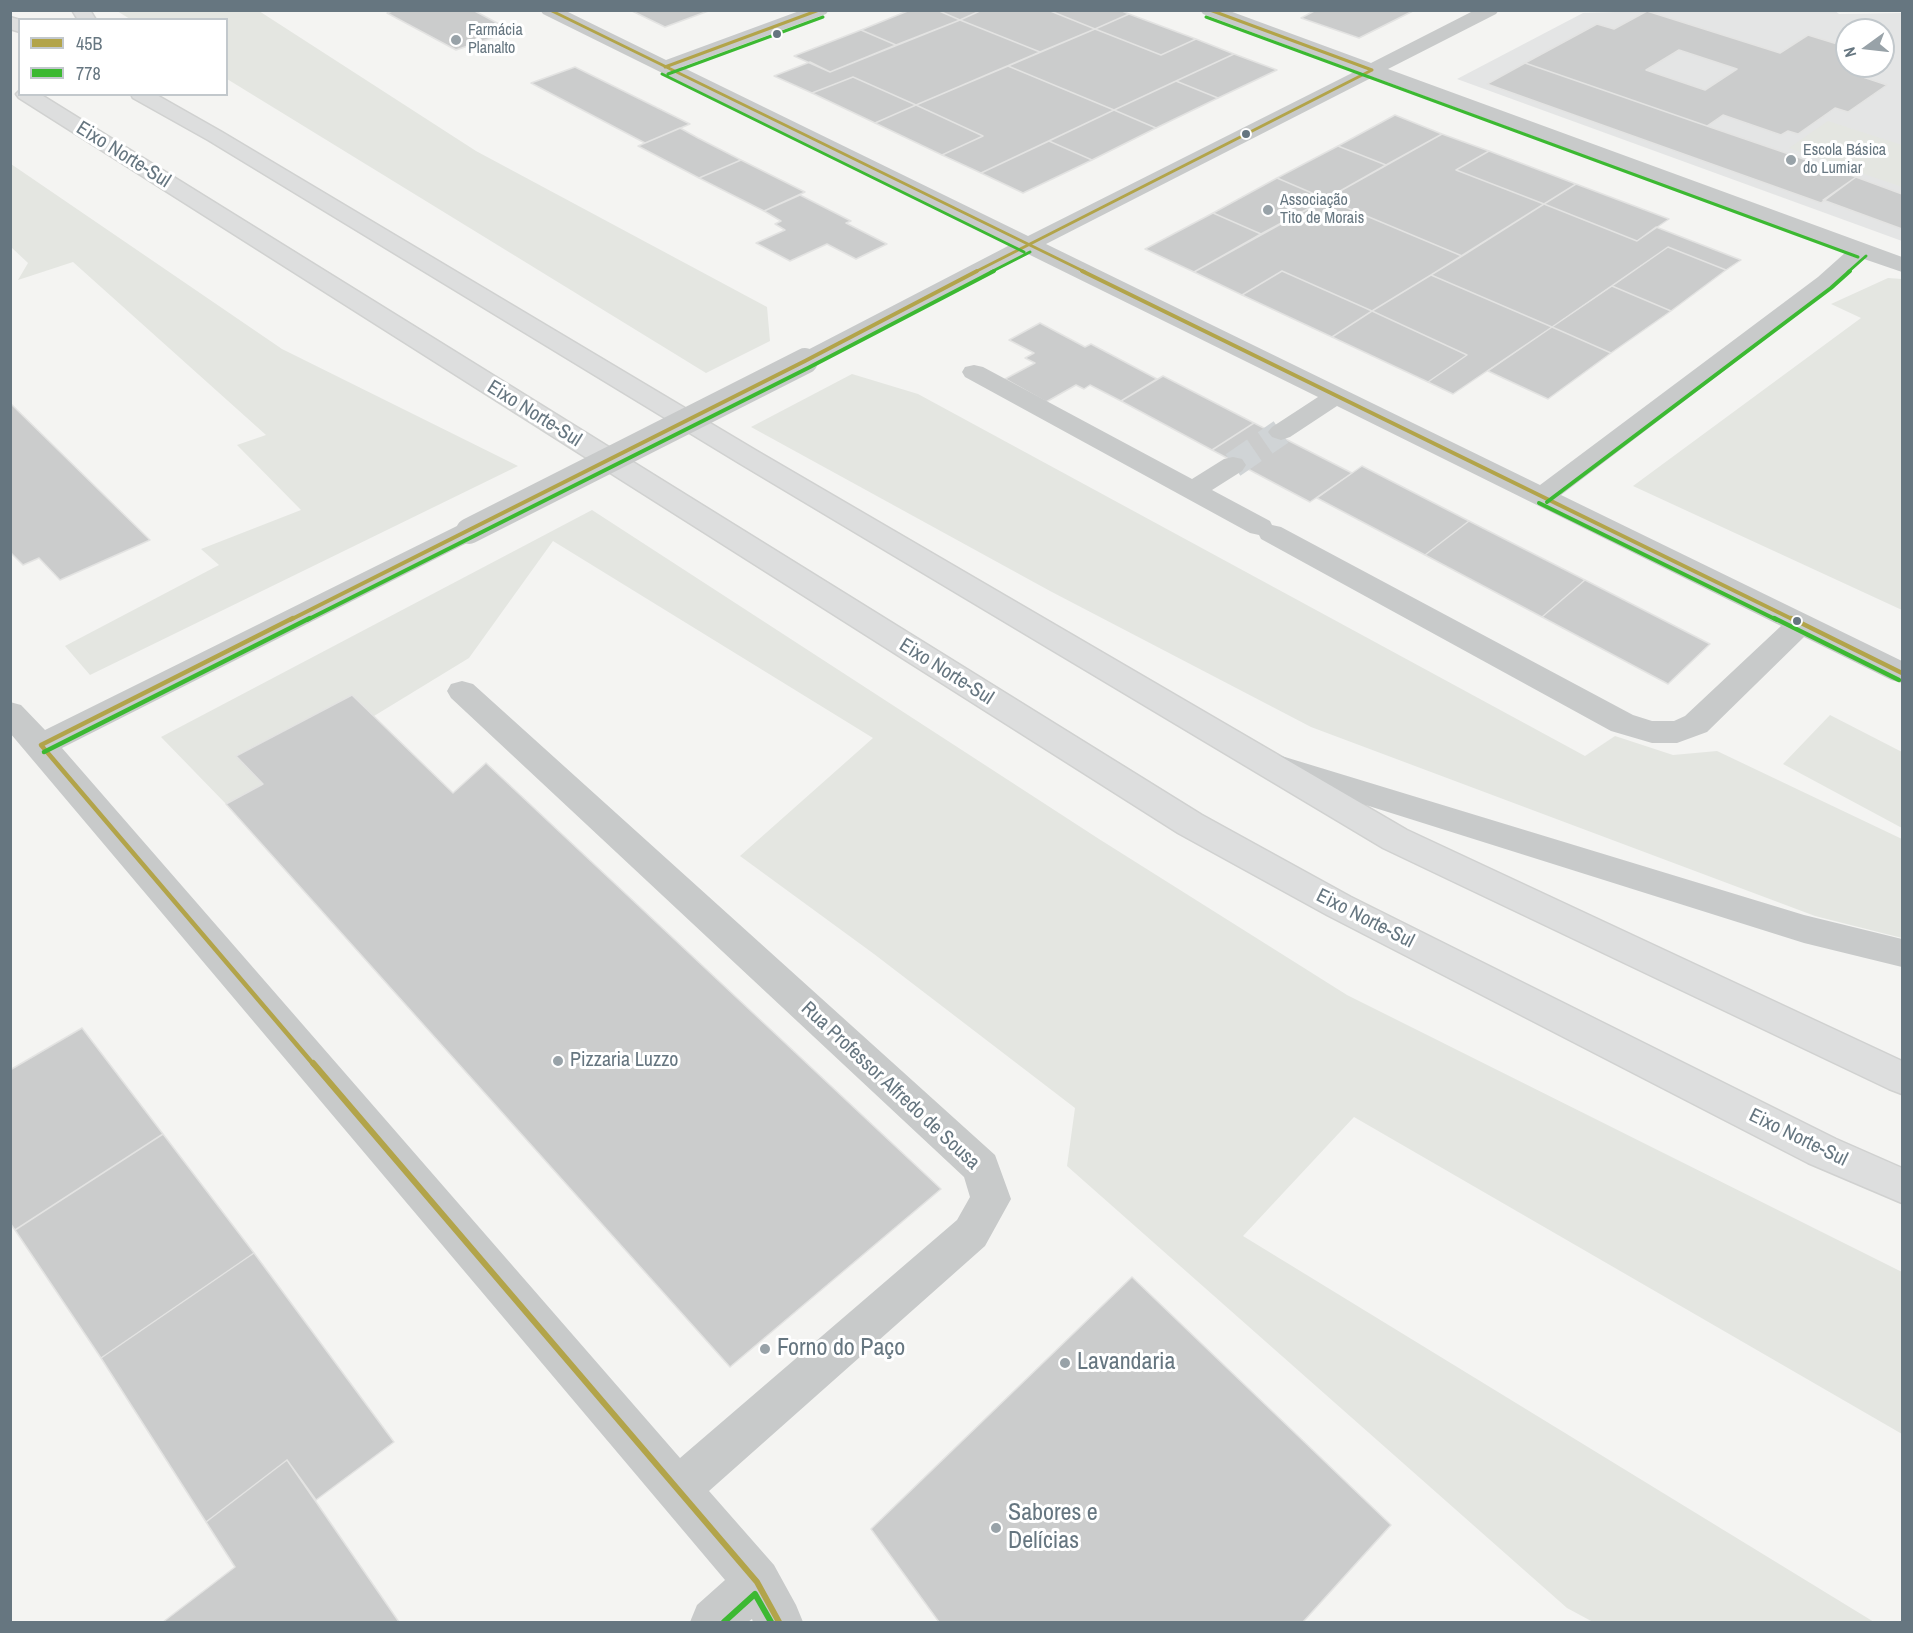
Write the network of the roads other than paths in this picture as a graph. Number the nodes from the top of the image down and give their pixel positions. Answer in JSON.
{"nodes":[{"id":1,"x":549,"y":10,"type":"edge"},
{"id":2,"x":820,"y":10,"type":"edge"},
{"id":3,"x":1209,"y":10,"type":"edge"},
{"id":4,"x":1490,"y":10,"type":"edge"},
{"id":5,"x":665,"y":67,"type":"junction"},
{"id":6,"x":1372,"y":70,"type":"junction"},
{"id":7,"x":29,"y":96,"type":"edge"},
{"id":8,"x":144,"y":96,"type":"edge"},
{"id":9,"x":169,"y":96,"type":"edge"},
{"id":10,"x":215,"y":136,"type":"junction"},
{"id":11,"x":80,"y":151,"type":"dead end"},
{"id":12,"x":153,"y":173,"type":"junction"},
{"id":13,"x":1027,"y":245,"type":"junction"},
{"id":14,"x":1861,"y":250,"type":"junction"},
{"id":15,"x":1902,"y":265,"type":"edge"},
{"id":16,"x":974,"y":372,"type":"dead end"},
{"id":17,"x":1336,"y":396,"type":"junction"},
{"id":18,"x":1281,"y":432,"type":"tunnel mouth"},
{"id":19,"x":1233,"y":465,"type":"tunnel mouth"},
{"id":20,"x":1193,"y":491,"type":"junction"},
{"id":21,"x":1542,"y":496,"type":"junction"},
{"id":22,"x":1801,"y":623,"type":"junction"},
{"id":23,"x":1902,"y":673,"type":"edge"},
{"id":24,"x":462,"y":691,"type":"dead end"},
{"id":25,"x":10,"y":713,"type":"edge"},
{"id":26,"x":41,"y":746,"type":"junction"},
{"id":27,"x":1261,"y":760,"type":"junction"},
{"id":28,"x":1902,"y":953,"type":"edge"},
{"id":29,"x":1902,"y":1078,"type":"edge"},
{"id":30,"x":1902,"y":1186,"type":"edge"},
{"id":31,"x":678,"y":1489,"type":"junction"},
{"id":32,"x":757,"y":1582,"type":"junction"},
{"id":33,"x":714,"y":1623,"type":"edge"},
{"id":34,"x":778,"y":1623,"type":"edge"}],
"edges":[{"from":1,"to":5,"type":"street"},
{"from":2,"to":5,"type":"street"},
{"from":3,"to":6,"type":"street"},
{"from":4,"to":6,"type":"street"},
{"from":5,"to":13,"type":"street"},
{"from":6,"to":13,"type":"street"},
{"from":6,"to":14,"type":"street"},
{"from":7,"to":12,"type":"highway","name":"Eixo Norte-Sul"},
{"from":8,"to":10,"type":"highway"},
{"from":9,"to":10,"type":"highway"},
{"from":10,"to":27,"type":"highway"},
{"from":11,"to":12,"type":"highway"},
{"from":12,"to":30,"type":"highway","name":"Eixo Norte-Sul"},
{"from":13,"to":17,"type":"street"},
{"from":13,"to":26,"type":"street","bridge":true},
{"from":14,"to":15,"type":"street"},
{"from":14,"to":21,"type":"street"},
{"from":16,"to":20,"type":"street"},
{"from":17,"to":18,"type":"street"},
{"from":17,"to":21,"type":"street"},
{"from":19,"to":20,"type":"street"},
{"from":20,"to":22,"type":"street"},
{"from":21,"to":22,"type":"street"},
{"from":22,"to":23,"type":"street"},
{"from":24,"to":31,"type":"street","name":"Rua Professor Alfredo de Sousa"},
{"from":25,"to":26,"type":"street"},
{"from":26,"to":31,"type":"street"},
{"from":27,"to":28,"type":"street"},
{"from":27,"to":29,"type":"highway"},
{"from":31,"to":32,"type":"street"},
{"from":32,"to":33,"type":"street"},
{"from":32,"to":34,"type":"street"}]}
